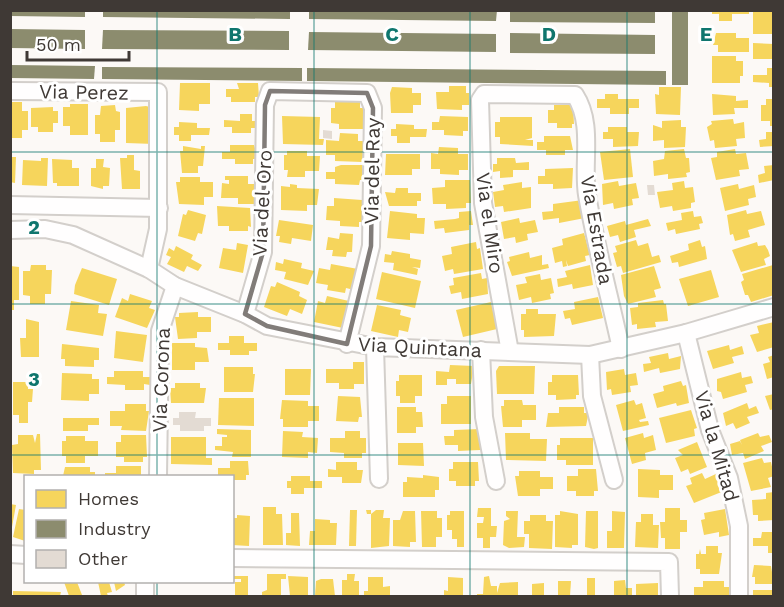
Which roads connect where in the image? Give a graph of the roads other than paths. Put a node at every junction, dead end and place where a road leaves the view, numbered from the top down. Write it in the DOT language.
graph roads {
  1 [pos="10,91"];
  2 [pos="270,91"];
  3 [pos="484,94"];
  4 [pos="10,205"];
  5 [pos="159,208"];
  6 [pos="10,230"];
  7 [pos="149,269"];
  8 [pos="175,286"];
  9 [pos="774,307"];
  10 [pos="245,314"];
  11 [pos="686,333"];
  12 [pos="347,344"];
  13 [pos="375,347"];
  14 [pos="621,349"];
  15 [pos="481,350"];
  16 [pos="510,352"];
  17 [pos="590,355"];
  18 [pos="158,475"];
  19 [pos="379,479"];
  20 [pos="614,480"];
  21 [pos="496,481"];
  22 [pos="234,558"];
  23 [pos="670,597"];
  24 [pos="739,597"];
  1 -- 5 [label="street, Via Perez"];
  2 -- 10 [label="street, Via del Oro"];
  2 -- 12 [label="street, Via del Ray"];
  3 -- 14 [label="street, Via Estrada"];
  3 -- 16 [label="street, Via el Miro"];
  4 -- 5 [label="street"];
  5 -- 7 [label="street"];
  6 -- 7 [label="street, Via Quintana"];
  7 -- 8 [label="street, Via Quintana"];
  8 -- 10 [label="street, Via Quintana"];
  8 -- 18 [label="street, Via Corona"];
  9 -- 11 [label="street, Via Quintana"];
  10 -- 12 [label="street, Via Quintana"];
  11 -- 14 [label="street, Via Quintana"];
  11 -- 24 [label="street, Via la Mitad"];
  12 -- 13 [label="street, Via Quintana"];
  13 -- 15 [label="street, Via Quintana"];
  13 -- 19 [label="street"];
  14 -- 17 [label="street, Via Quintana"];
  15 -- 16 [label="street, Via Quintana"];
  15 -- 21 [label="street"];
  16 -- 17 [label="street, Via Quintana"];
  17 -- 20 [label="street"];
  22 -- 23 [label="street"];
}
